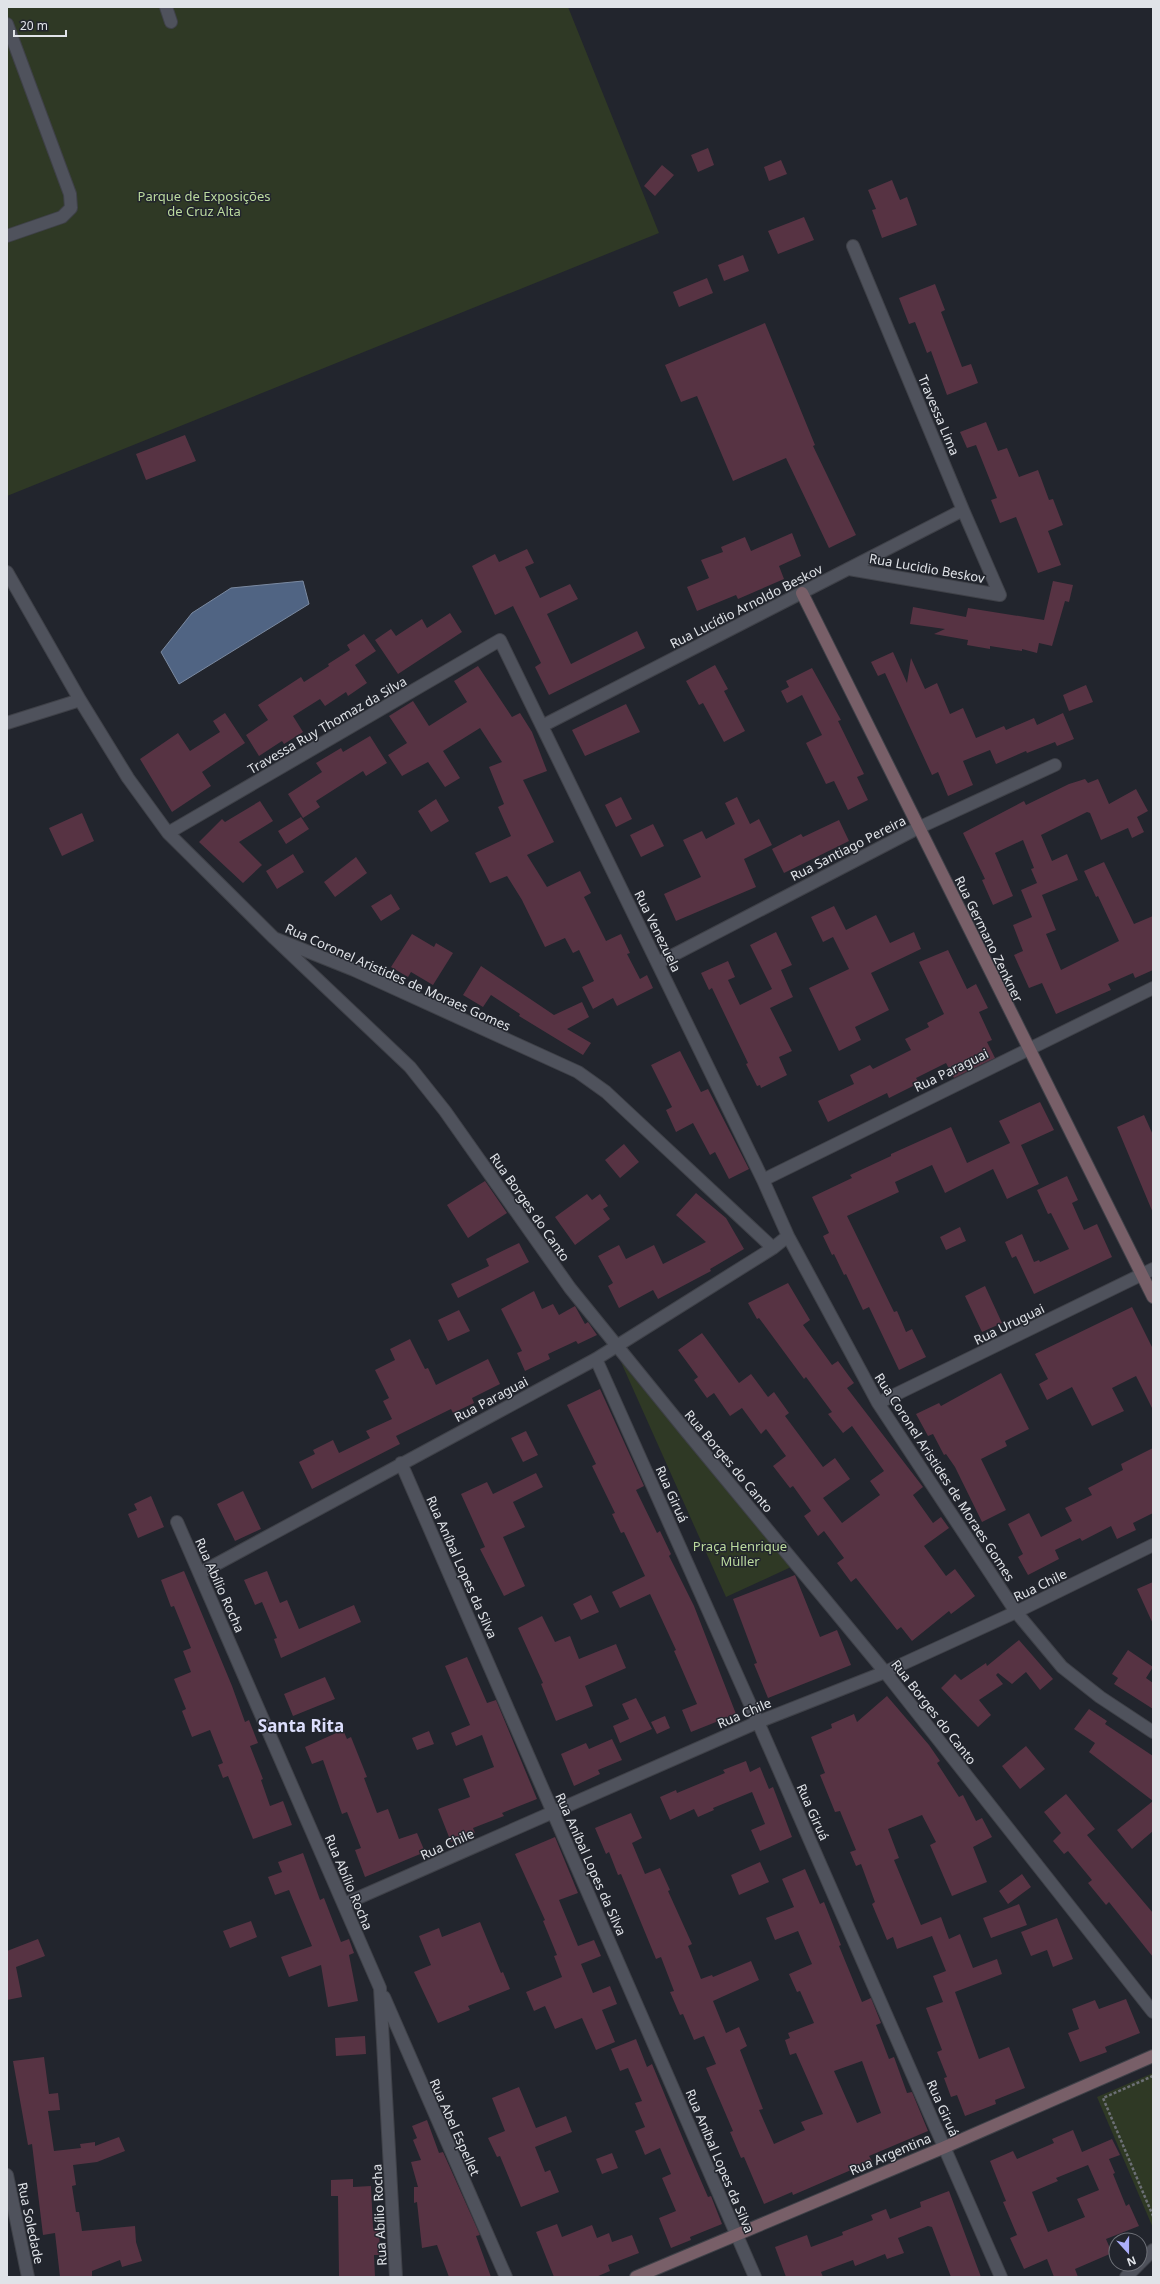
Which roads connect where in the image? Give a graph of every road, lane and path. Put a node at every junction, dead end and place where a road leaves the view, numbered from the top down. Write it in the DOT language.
graph roads {
  1 [pos="166,7"];
  2 [pos="171,22"];
  3 [pos="7,24"];
  4 [pos="7,236"];
  5 [pos="853,246"];
  6 [pos="963,510"];
  7 [pos="849,569"];
  8 [pos="7,572"];
  9 [pos="802,593"];
  10 [pos="1000,595"];
  11 [pos="500,640"];
  12 [pos="80,700"];
  13 [pos="7,723"];
  14 [pos="542,726"];
  15 [pos="1055,765"];
  16 [pos="918,828"];
  17 [pos="168,833"];
  18 [pos="274,938"];
  19 [pos="658,963"];
  20 [pos="1153,988"];
  21 [pos="1027,1048"];
  22 [pos="763,1180"];
  23 [pos="788,1236"];
  24 [pos="773,1248"];
  25 [pos="1153,1269"];
  26 [pos="1142,1275"];
  27 [pos="1153,1297"];
  28 [pos="617,1347"];
  29 [pos="596,1359"];
  30 [pos="878,1403"];
  31 [pos="401,1463"];
  32 [pos="177,1522"];
  33 [pos="1153,1545"];
  34 [pos="200,1573"];
  35 [pos="1016,1612"];
  36 [pos="885,1672"];
  37 [pos="758,1722"];
  38 [pos="1153,1732"];
  39 [pos="553,1812"];
  40 [pos="344,1904"];
  41 [pos="380,1988"];
  42 [pos="1153,2012"];
  43 [pos="1153,2056"];
  44 [pos="1153,2076"];
  45 [pos="945,2147"];
  46 [pos="7,2175"];
  47 [pos="1153,2216"];
  48 [pos="736,2233"];
  49 [pos="28,2277"];
  50 [pos="396,2277"];
  51 [pos="506,2277"];
  52 [pos="636,2277"];
  53 [pos="755,2277"];
  54 [pos="1001,2277"];
  1 -- 2 [label="street"];
  3 -- 4 [label="street"];
  5 -- 6 [label="street, Travessa Lima"];
  6 -- 7 [label="street, Rua Lucídio Arnoldo Beskov"];
  6 -- 10 [label="street, Travessa Lima"];
  7 -- 9 [label="street, Rua Lucídio Arnoldo Beskov"];
  7 -- 10 [label="street, Rua Lucidio Beskov"];
  8 -- 12 [label="street, Rua Coronel Aristides de Moraes Gomes"];
  9 -- 14 [label="street, Rua Lucídio Arnoldo Beskov"];
  9 -- 16 [label="street, Rua Germano Zenkner"];
  11 -- 14 [label="street, Rua Venezuela"];
  11 -- 17 [label="street, Travessa Ruy Thomaz da Silva"];
  12 -- 13 [label="street"];
  12 -- 17 [label="street, Rua Coronel Aristides de Moraes Gomes"];
  14 -- 19 [label="street, Rua Venezuela"];
  15 -- 16 [label="street, Rua Santiago Pereira"];
  16 -- 19 [label="street, Rua Santiago Pereira"];
  16 -- 21 [label="street, Rua Germano Zenkner"];
  17 -- 18 [label="street, Rua Coronel Aristides de Moraes Gomes"];
  18 -- 24 [label="street, Rua Coronel Aristides de Moraes Gomes"];
  18 -- 28 [label="street, Rua Borges do Canto"];
  19 -- 22 [label="street, Rua Venezuela"];
  20 -- 21 [label="street, Rua Paraguai"];
  21 -- 22 [label="street, Rua Paraguai"];
  21 -- 26 [label="street, Rua Germano Zenkner"];
  22 -- 23 [label="street, Rua Venezuela"];
  23 -- 24 [label="street, Rua Paraguai"];
  23 -- 30 [label="street, Rua Coronel Aristides de Moraes Gomes"];
  24 -- 28 [label="street, Rua Paraguai"];
  25 -- 26 [label="street, Rua Uruguai"];
  26 -- 27 [label="street, Rua Germano Zenkner"];
  26 -- 30 [label="street, Rua Uruguai"];
  28 -- 29 [label="street, Rua Paraguai"];
  28 -- 36 [label="street, Rua Borges do Canto"];
  29 -- 31 [label="street, Rua Paraguai"];
  29 -- 37 [label="street, Rua Giruá"];
  30 -- 35 [label="street, Rua Coronel Aristides de Moraes Gomes"];
  31 -- 34 [label="street, Rua Paraguai"];
  31 -- 39 [label="street, Rua Aníbal Lopes da Silva"];
  32 -- 34 [label="street, Rua Abílio Rocha"];
  33 -- 35 [label="street, Rua Chile"];
  34 -- 40 [label="street, Rua Abílio Rocha"];
  35 -- 36 [label="street, Rua Chile"];
  35 -- 38 [label="street, Rua Coronel Aristides de Moraes Gomes"];
  36 -- 37 [label="street, Rua Chile"];
  36 -- 42 [label="street, Rua Borges do Canto"];
  37 -- 39 [label="street, Rua Chile"];
  37 -- 45 [label="street, Rua Giruá"];
  39 -- 40 [label="street, Rua Chile"];
  39 -- 48 [label="street, Rua Aníbal Lopes da Silva"];
  40 -- 41 [label="street, Rua Abílio Rocha"];
  41 -- 50 [label="street, Rua Abílio Rocha"];
  41 -- 51 [label="street, Rua Abel Espellet"];
  43 -- 45 [label="street, Rua Argentina"];
  44 -- 47 [label="path"];
  45 -- 48 [label="street, Rua Argentina"];
  45 -- 54 [label="street, Rua Giruá"];
  46 -- 49 [label="street, Rua Soledade"];
  48 -- 52 [label="street, Rua Argentina"];
  48 -- 53 [label="street, Rua Aníbal Lopes da Silva"];
}
